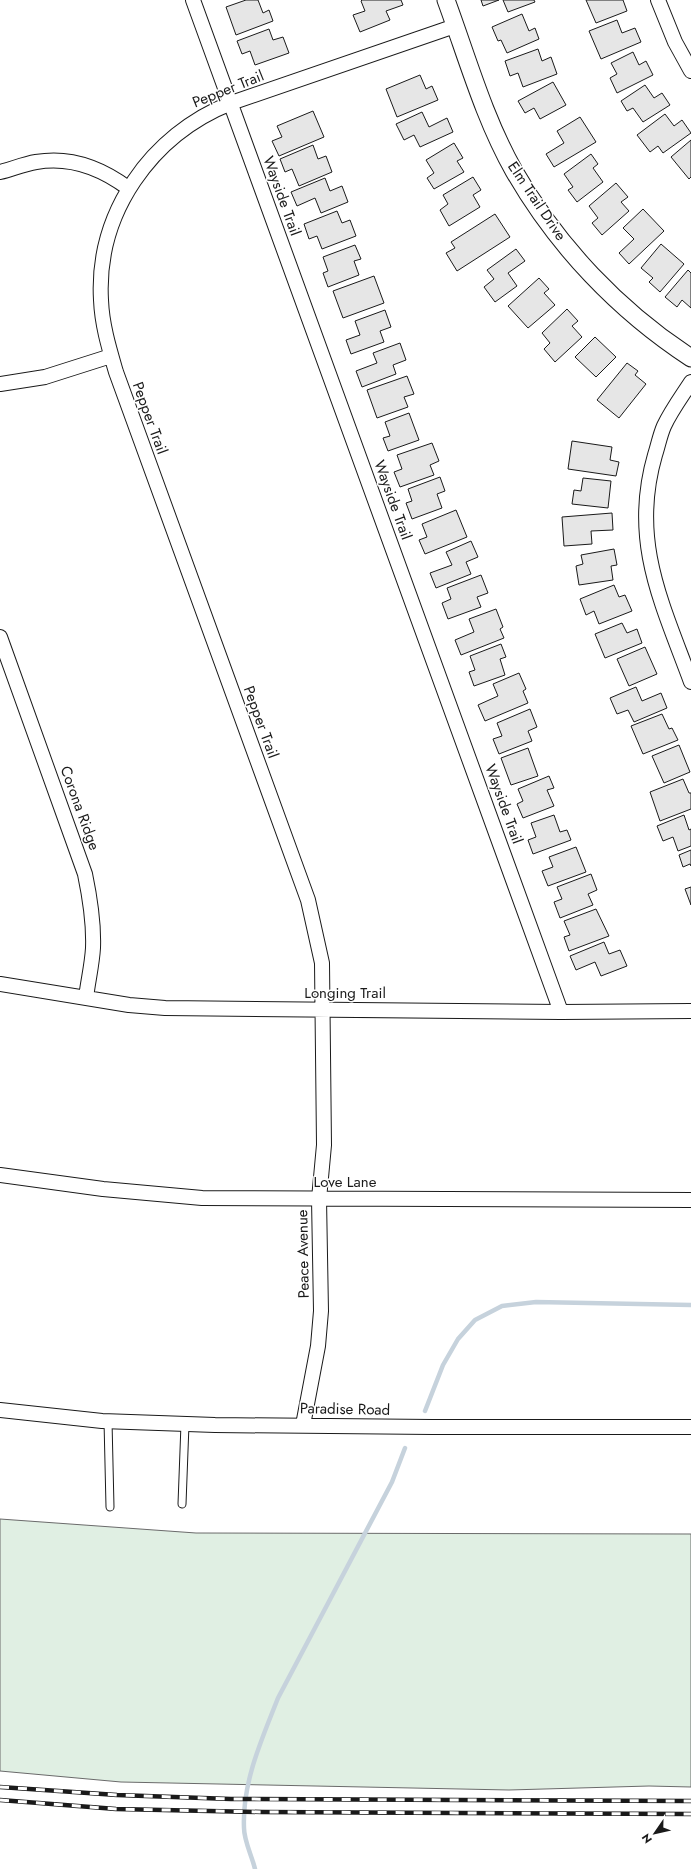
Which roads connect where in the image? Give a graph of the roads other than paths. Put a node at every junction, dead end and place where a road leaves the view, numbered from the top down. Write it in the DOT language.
graph roads {
  1 [pos="193,0"];
  2 [pos="446,0"];
  3 [pos="658,0"];
  4 [pos="455,26"];
  5 [pos="691,71"];
  6 [pos="231,103"];
  7 [pos="0,172"];
  8 [pos="128,188"];
  9 [pos="111,356"];
  10 [pos="691,358"];
  11 [pos="691,382"];
  12 [pos="0,384"];
  13 [pos="0,637"];
  14 [pos="691,682"];
  15 [pos="0,984"];
  16 [pos="86,998"];
  17 [pos="323,1009"];
  18 [pos="691,1011"];
  19 [pos="561,1012"];
  20 [pos="0,1175"];
  21 [pos="319,1199"];
  22 [pos="691,1200"];
  23 [pos="0,1410"];
  24 [pos="108,1422"];
  25 [pos="185,1424"];
  26 [pos="303,1425"];
  27 [pos="691,1427"];
  28 [pos="182,1504"];
  29 [pos="110,1507"];
  1 -- 6 [label="street, Wayside Trail"];
  2 -- 4 [label="street, Elm Trail Drive"];
  3 -- 5 [label="street"];
  4 -- 6 [label="street, Pepper Trail"];
  4 -- 10 [label="street, Elm Trail Drive"];
  6 -- 8 [label="street, Pepper Trail"];
  6 -- 19 [label="street, Wayside Trail"];
  7 -- 8 [label="street"];
  8 -- 9 [label="street, Pepper Trail"];
  9 -- 12 [label="street"];
  9 -- 17 [label="street, Pepper Trail"];
  11 -- 14 [label="street"];
  13 -- 16 [label="street, Corona Ridge"];
  15 -- 16 [label="street, Longing Trail"];
  16 -- 17 [label="street, Longing Trail"];
  17 -- 19 [label="street, Longing Trail"];
  17 -- 21 [label="street, Peace Avenue"];
  18 -- 19 [label="street, Longing Trail"];
  20 -- 21 [label="street, Love Lane"];
  21 -- 22 [label="street, Love Lane"];
  21 -- 26 [label="street, Peace Avenue"];
  23 -- 24 [label="street, Paradise Road"];
  24 -- 25 [label="street, Paradise Road"];
  24 -- 29 [label="lane"];
  25 -- 26 [label="street, Paradise Road"];
  25 -- 28 [label="lane"];
  26 -- 27 [label="street, Paradise Road"];
}
